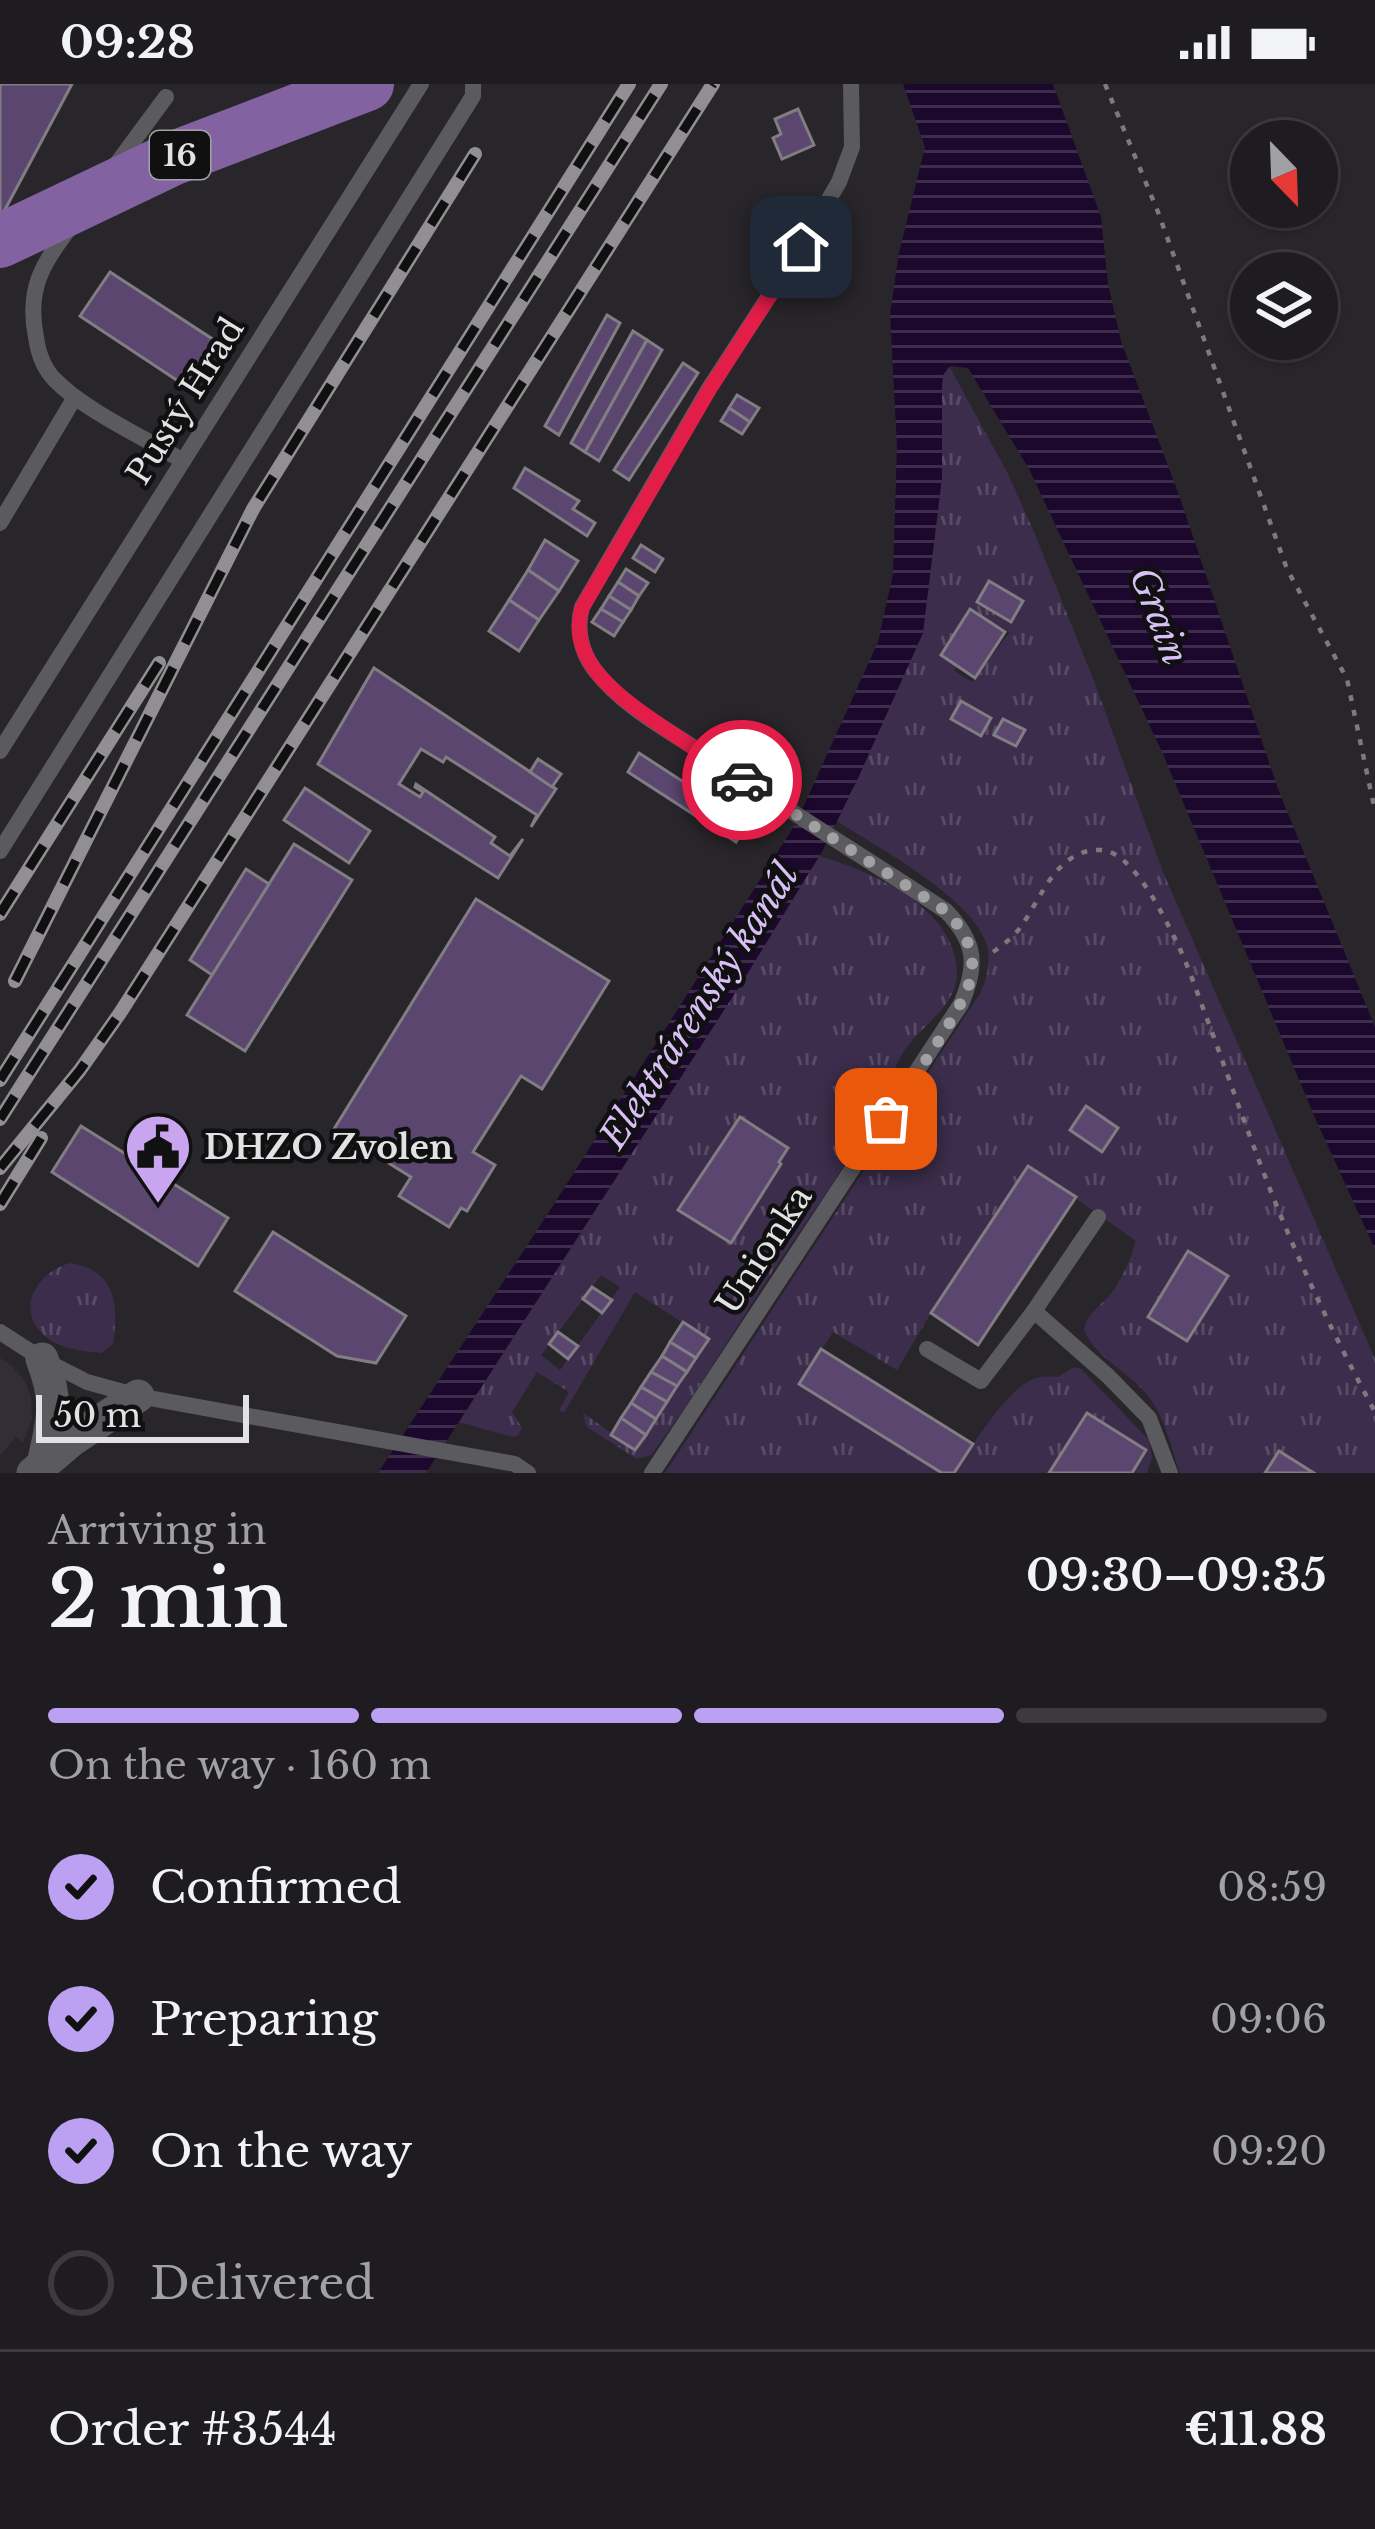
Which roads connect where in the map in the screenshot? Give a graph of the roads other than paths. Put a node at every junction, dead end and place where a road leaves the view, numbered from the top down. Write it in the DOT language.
graph roads {
  1 [pos="367,84"];
  2 [pos="421,84"];
  3 [pos="473,84"];
  4 [pos="851,84"];
  5 [pos="166,97"];
  6 [pos="0,241"];
  7 [pos="75,398"];
  8 [pos="183,461"];
  9 [pos="0,523"];
  10 [pos="0,751"];
  11 [pos="0,851"];
  12 [pos="1098,1217"];
  13 [pos="1034,1311"];
  14 [pos="0,1332"];
  15 [pos="927,1349"];
  16 [pos="42,1359"];
  17 [pos="138,1396"];
  18 [pos="38,1468"];
  19 [pos="1164,1468"];
  20 [pos="527,1473"];
  21 [pos="652,1473"];
  1 -- 6 [label="main road, 16"];
  2 -- 8 [label="lane, Pustý Hrad"];
  3 -- 11 [label="lane"];
  4 -- 21 [label="lane, Unionka"];
  5 -- 7 [label="lane"];
  7 -- 8 [label="lane"];
  7 -- 9 [label="lane"];
  8 -- 10 [label="lane, Pustý Hrad"];
  12 -- 13 [label="lane"];
  13 -- 15 [label="lane"];
  13 -- 19 [label="lane"];
  14 -- 16 [label="lane"];
  16 -- 17 [label="lane"];
  16 -- 18 [label="street"];
  17 -- 18 [label="street"];
  17 -- 20 [label="lane"];
}
